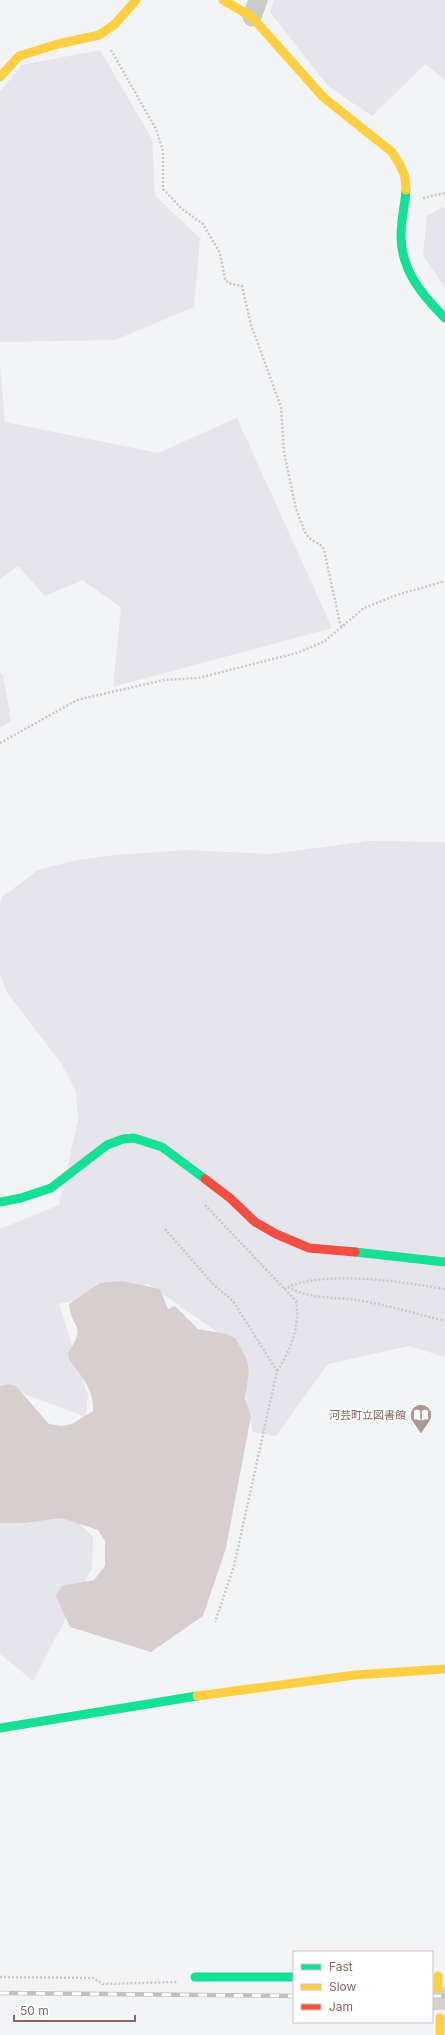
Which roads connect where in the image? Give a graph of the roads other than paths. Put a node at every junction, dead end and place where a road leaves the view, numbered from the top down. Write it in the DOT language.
graph roads {
  1 [pos="136,0"];
  2 [pos="223,0"];
  3 [pos="255,8"];
  4 [pos="0,77"];
  5 [pos="445,318"];
  6 [pos="0,1202"];
  7 [pos="445,1262"];
  8 [pos="445,1669"];
  9 [pos="0,1728"];
  10 [pos="195,1977"];
  11 [pos="293,1977"];
  12 [pos="440,2018"];
  13 [pos="440,2035"];
  1 -- 4 [label="street"];
  2 -- 3 [label="street"];
  3 -- 5 [label="street"];
  6 -- 7 [label="street"];
  8 -- 9 [label="street"];
  10 -- 11 [label="street"];
  12 -- 13 [label="street"];
}
